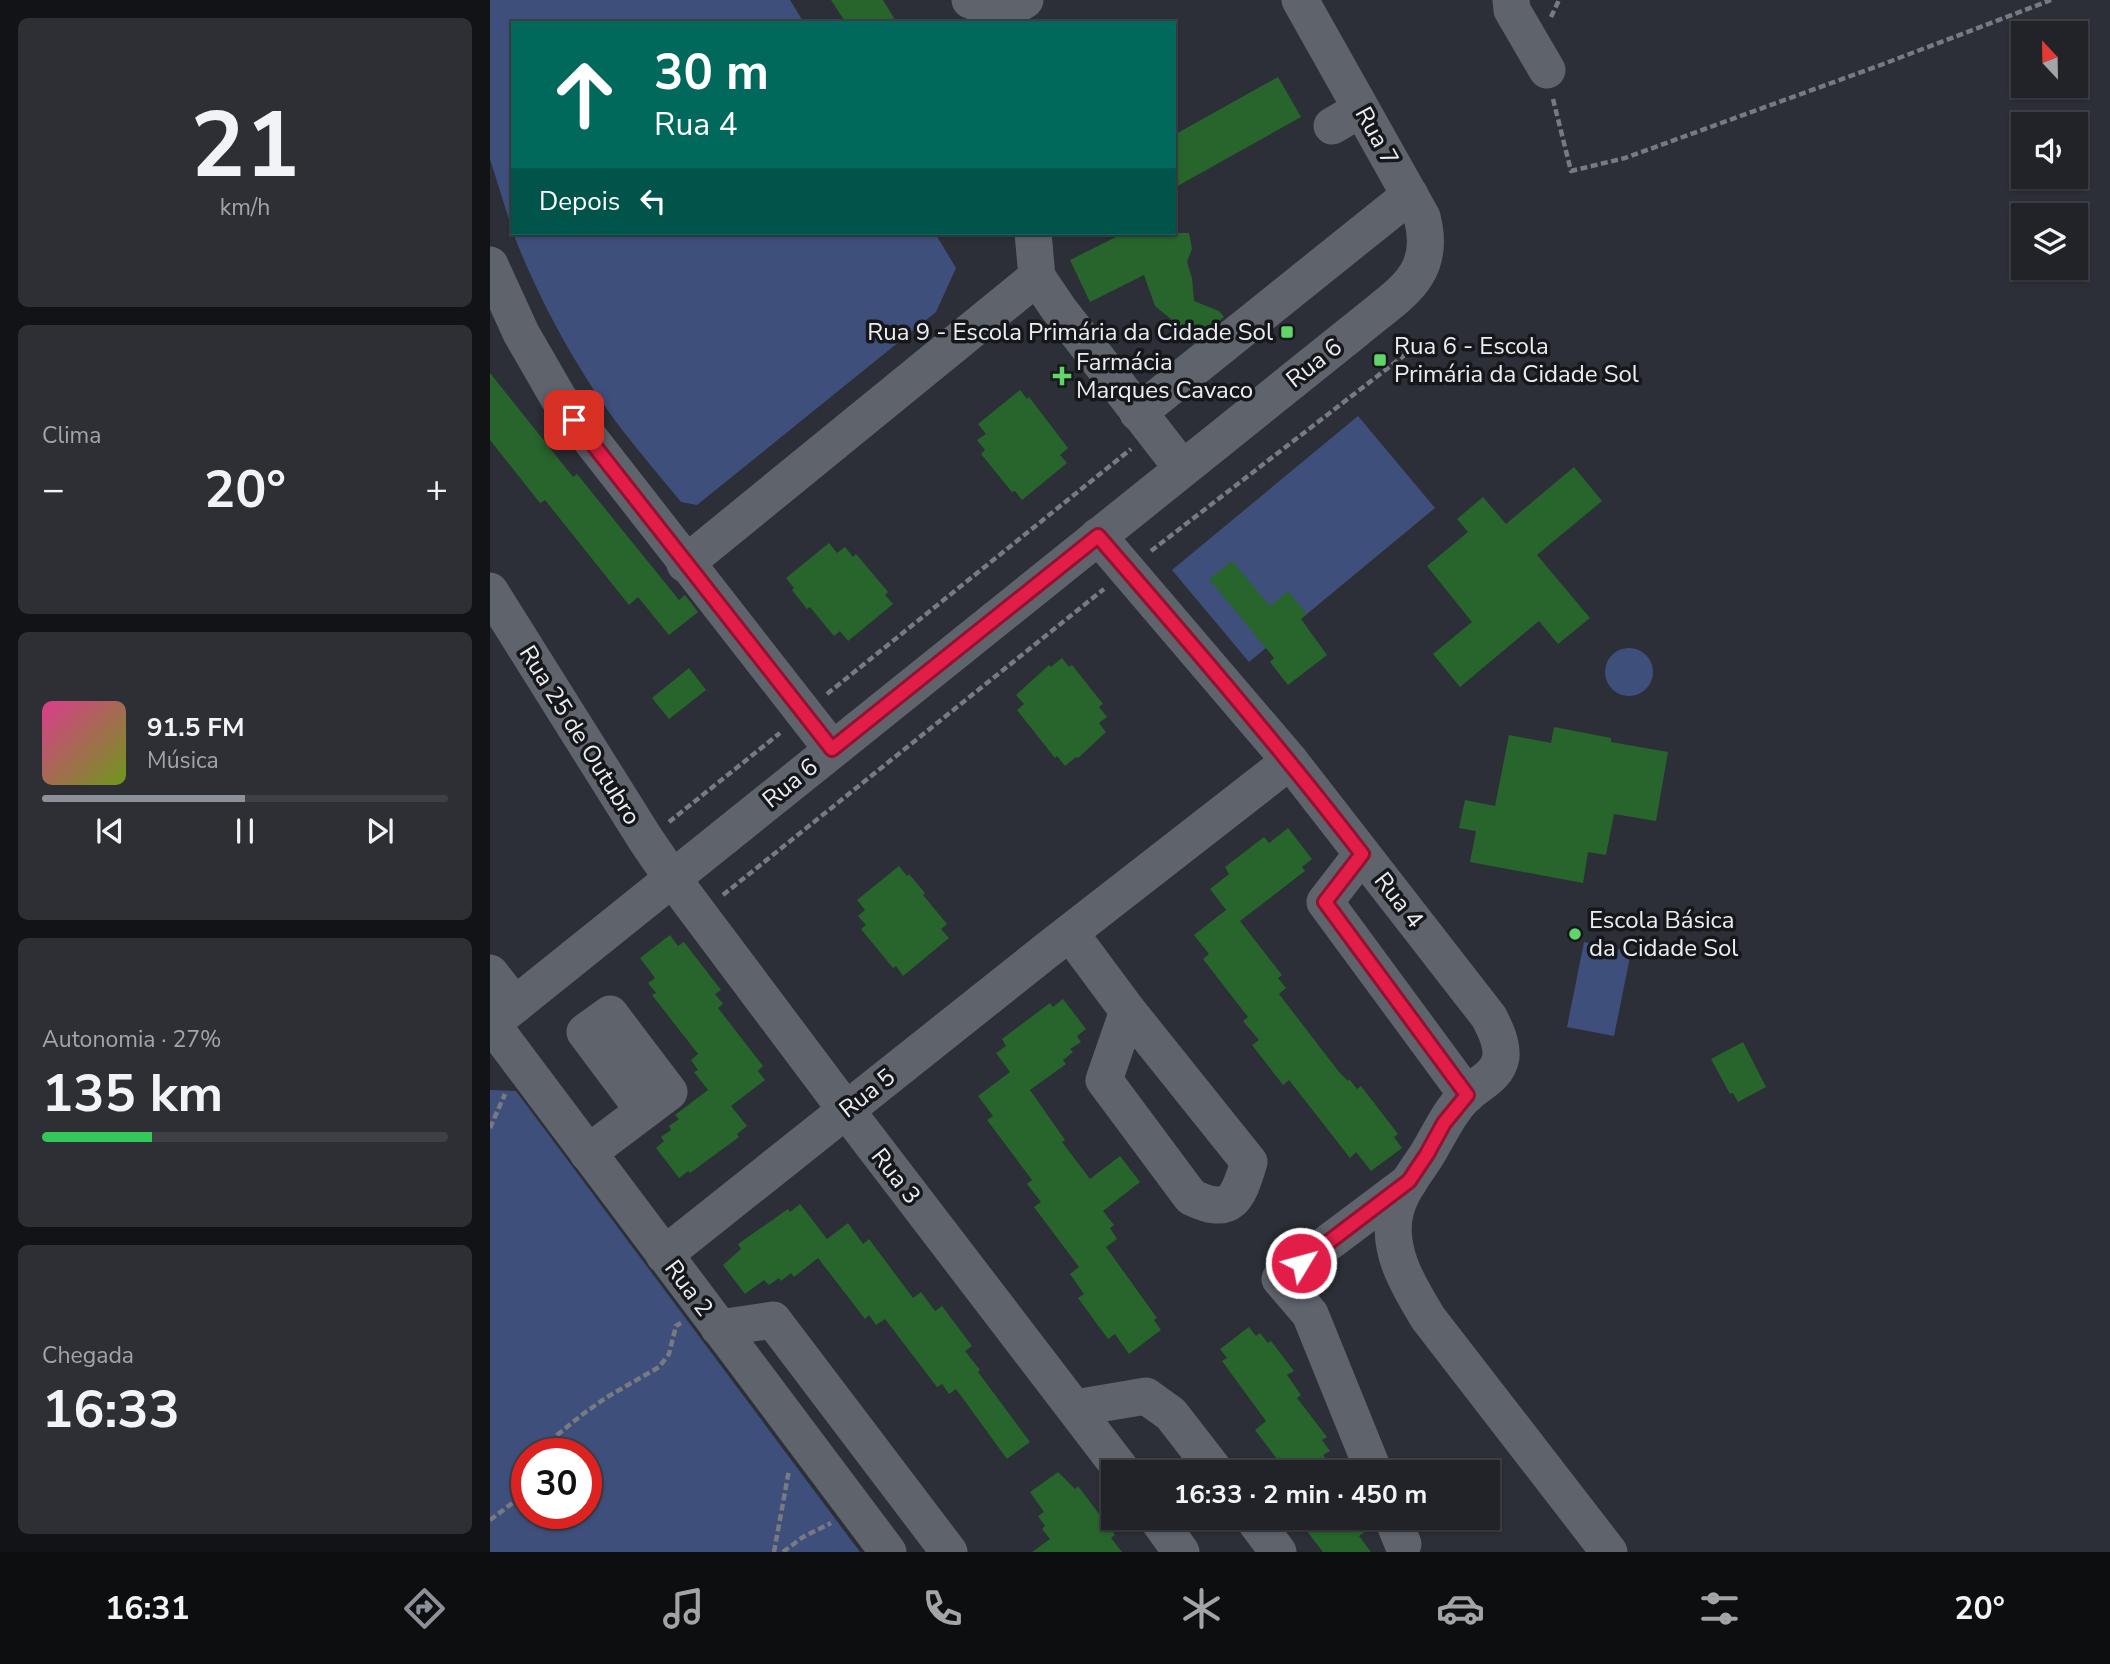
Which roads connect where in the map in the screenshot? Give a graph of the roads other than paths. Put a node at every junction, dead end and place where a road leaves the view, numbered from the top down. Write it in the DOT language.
graph roads {
  1 [pos="1300,0"];
  2 [pos="1511,0"];
  3 [pos="1547,70"];
  4 [pos="1410,195"];
  5 [pos="1033,235"];
  6 [pos="490,265"];
  7 [pos="1037,277"];
  8 [pos="1416,278"];
  9 [pos="1136,429"];
  10 [pos="1182,468"];
  11 [pos="1098,536"];
  12 [pos="685,564"];
  13 [pos="490,591"];
  14 [pos="832,749"];
  15 [pos="1290,761"];
  16 [pos="1362,854"];
  17 [pos="672,878"];
  18 [pos="1070,933"];
  19 [pos="490,973"];
  20 [pos="1128,1012"];
  21 [pos="499,1018"];
  22 [pos="1467,1095"];
  23 [pos="846,1110"];
  24 [pos="644,1111"];
  25 [pos="588,1153"];
  26 [pos="1409,1181"];
  27 [pos="664,1255"];
  28 [pos="710,1315"];
  29 [pos="1076,1408"];
  30 [pos="1114,1460"];
  31 [pos="1207,1460"];
  32 [pos="1369,1460"];
  33 [pos="916,1508"];
  34 [pos="871,1530"];
  35 [pos="1165,1530"];
  36 [pos="1262,1530"];
  37 [pos="949,1552"];
  38 [pos="1181,1552"];
  39 [pos="1278,1552"];
  40 [pos="1608,1552"];
  1 -- 4 [label="street, Rua 7"];
  2 -- 3 [label="street"];
  4 -- 8 [label="street, Rua 7"];
  4 -- 9 [label="street"];
  5 -- 7 [label="street"];
  6 -- 12 [label="street"];
  7 -- 9 [label="street"];
  7 -- 12 [label="street"];
  8 -- 10 [label="street, Rua 6"];
  9 -- 10 [label="street"];
  10 -- 11 [label="street, Rua 6"];
  11 -- 14 [label="street, Rua 6"];
  11 -- 15 [label="street, Rua 4"];
  12 -- 14 [label="street"];
  13 -- 17 [label="street, Rua 25 de Outubro"];
  14 -- 17 [label="street, Rua 6"];
  15 -- 16 [label="street, Rua 4"];
  15 -- 18 [label="street, Rua 5"];
  16 -- 22 [label="street"];
  16 -- 22 [label="street, Rua 4"];
  17 -- 21 [label="street, Rua 6"];
  17 -- 23 [label="street, Rua 3"];
  18 -- 20 [label="street"];
  18 -- 23 [label="street, Rua 5"];
  19 -- 21 [label="street, Rua 2"];
  20 -- 20 [label="street"];
  21 -- 25 [label="street, Rua 2"];
  22 -- 26 [label="street, Rua 4"];
  23 -- 27 [label="street, Rua 5"];
  23 -- 29 [label="street, Rua 3"];
  24 -- 25 [label="street"];
  25 -- 27 [label="street, Rua 2"];
  26 -- 32 [label="street"];
  26 -- 40 [label="street"];
  27 -- 28 [label="street, Rua 2"];
  28 -- 33 [label="street"];
  28 -- 34 [label="street, Rua 2"];
  29 -- 30 [label="street, Rua 3"];
  29 -- 31 [label="street"];
  33 -- 34 [label="street"];
  33 -- 37 [label="street"];
  35 -- 38 [label="street"];
  36 -- 39 [label="street"];
}
